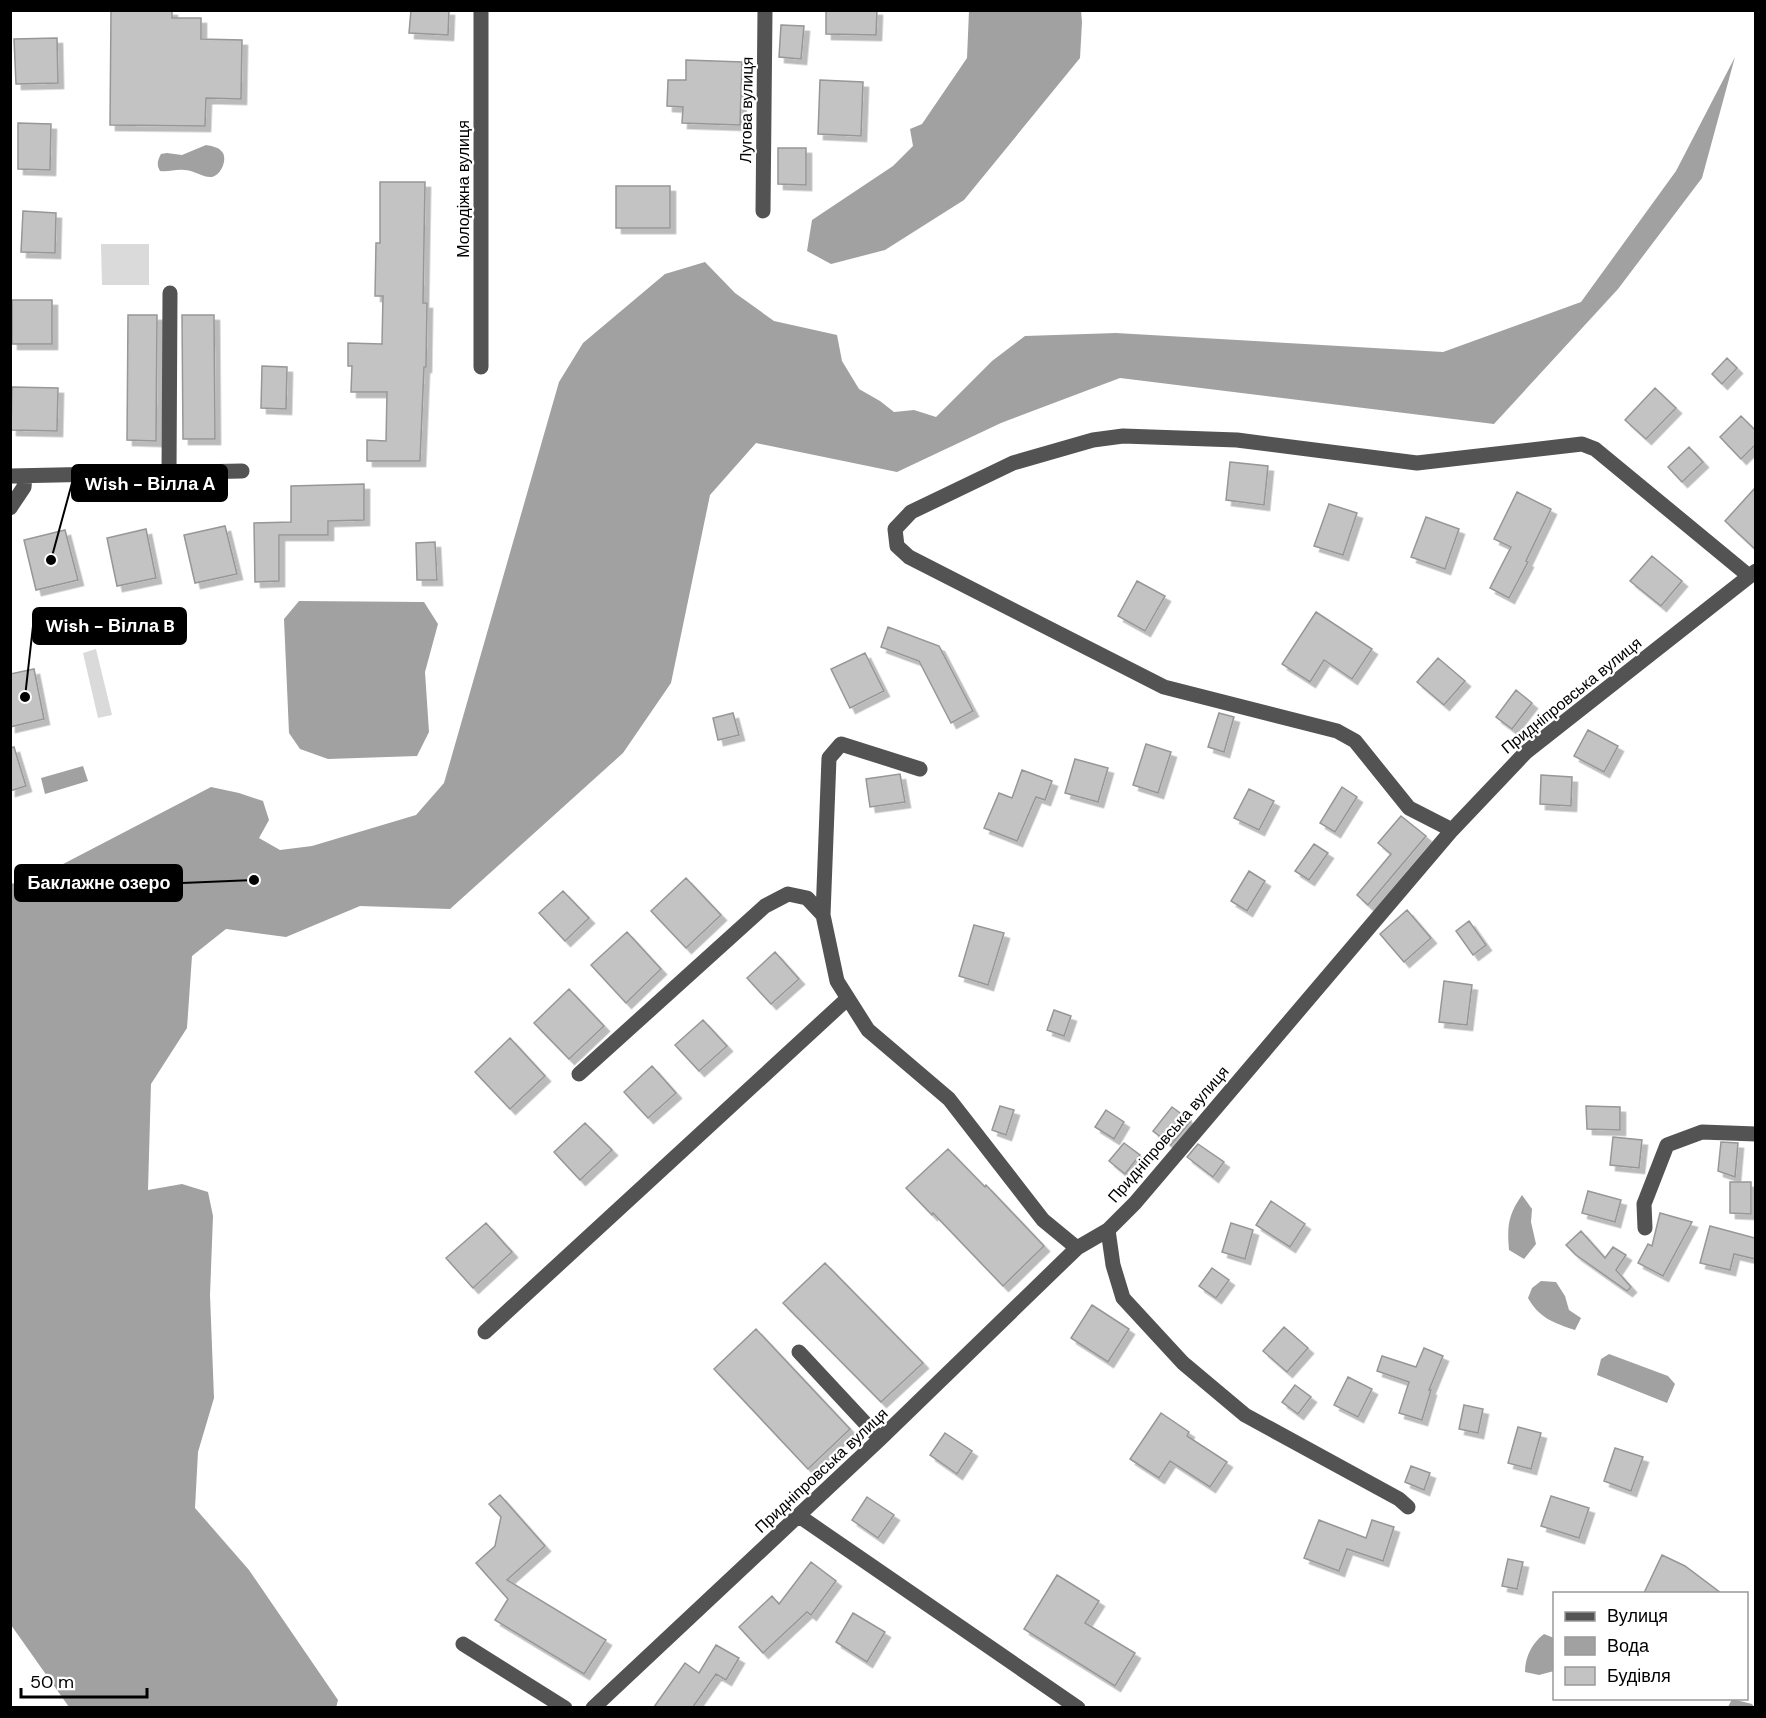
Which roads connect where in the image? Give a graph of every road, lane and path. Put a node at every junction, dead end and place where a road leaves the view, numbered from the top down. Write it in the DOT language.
graph roads {
  1 [pos="481,10"];
  2 [pos="765,10"];
  3 [pos="763,211"];
  4 [pos="170,293"];
  5 [pos="481,367"];
  6 [pos="242,471"];
  7 [pos="169,473"];
  8 [pos="17,476"];
  9 [pos="10,508"];
  10 [pos="1752,574"];
  11 [pos="920,769"];
  12 [pos="1452,830"];
  13 [pos="823,915"];
  14 [pos="847,999"];
  15 [pos="579,1074"];
  16 [pos="1755,1134"];
  17 [pos="1645,1228"];
  18 [pos="1108,1230"];
  19 [pos="1077,1248"];
  20 [pos="485,1332"];
  21 [pos="799,1352"];
  22 [pos="880,1439"];
  23 [pos="1408,1507"];
  24 [pos="800,1516"];
  25 [pos="463,1644"];
  26 [pos="565,1707"];
  27 [pos="593,1707"];
  28 [pos="1078,1707"];
  1 -- 5 [label="street, Молодіжна вулиця"];
  2 -- 3 [label="street, Лугова вулиця"];
  4 -- 7 [label="street"];
  6 -- 7 [label="street"];
  7 -- 8 [label="street"];
  8 -- 9 [label="street"];
  10 -- 12 [label="street, Придніпровська вулиця"];
  10 -- 12 [label="street"];
  11 -- 13 [label="street"];
  12 -- 18 [label="street, Придніпровська вулиця"];
  13 -- 14 [label="street"];
  13 -- 15 [label="street"];
  14 -- 19 [label="street"];
  14 -- 20 [label="street"];
  16 -- 17 [label="street"];
  18 -- 19 [label="street, Придніпровська вулиця"];
  18 -- 23 [label="street"];
  19 -- 22 [label="street, Придніпровська вулиця"];
  21 -- 22 [label="street"];
  22 -- 24 [label="street, Придніпровська вулиця"];
  24 -- 27 [label="street, Придніпровська вулиця"];
  24 -- 28 [label="street"];
  25 -- 26 [label="street"];
}
